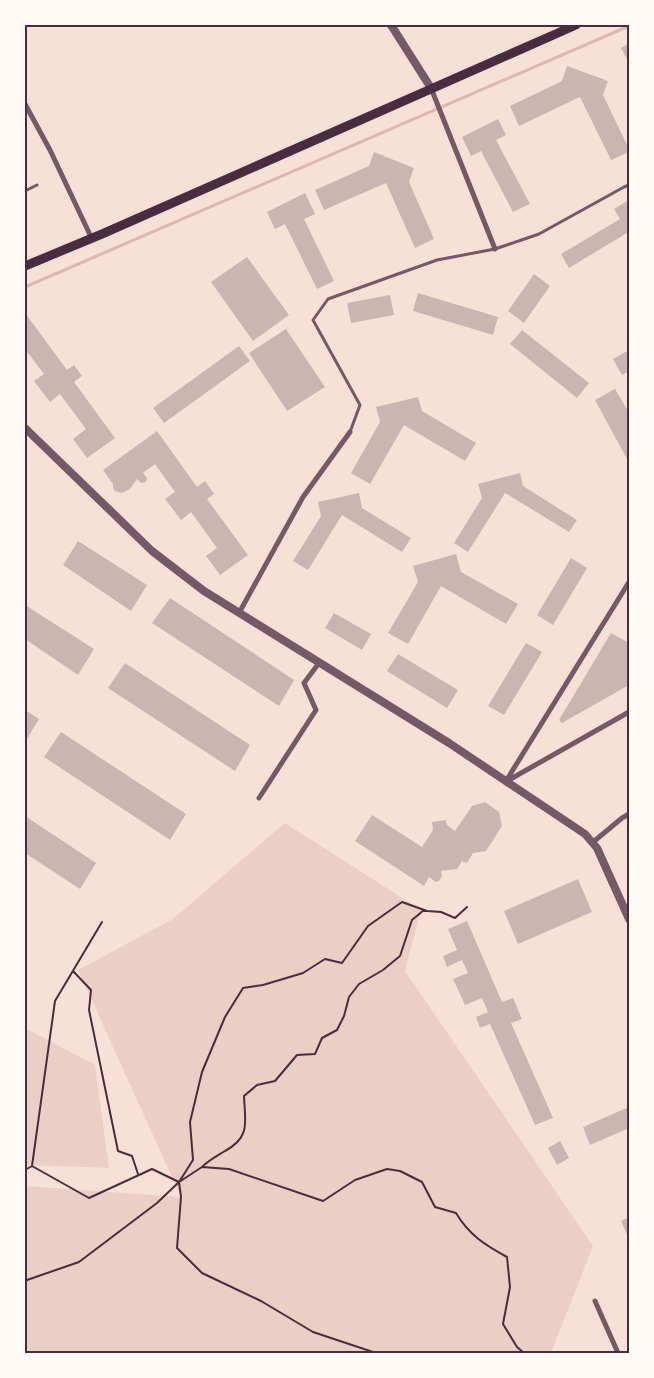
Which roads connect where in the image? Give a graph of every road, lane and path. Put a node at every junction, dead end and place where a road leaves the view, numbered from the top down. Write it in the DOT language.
graph roads {
  1 [pos="391,25"];
  2 [pos="576,25"];
  3 [pos="431,88"];
  4 [pos="25,104"];
  5 [pos="38,185"];
  6 [pos="629,185"];
  7 [pos="25,191"];
  8 [pos="92,238"];
  9 [pos="495,249"];
  10 [pos="25,266"];
  11 [pos="25,428"];
  12 [pos="350,432"];
  13 [pos="629,582"];
  14 [pos="239,613"];
  15 [pos="319,663"];
  16 [pos="629,712"];
  17 [pos="506,781"];
  18 [pos="259,798"];
  19 [pos="629,814"];
  20 [pos="592,842"];
  21 [pos="467,907"];
  22 [pos="424,910"];
  23 [pos="629,919"];
  24 [pos="102,922"];
  25 [pos="73,970"];
  26 [pos="32,1166"];
  27 [pos="202,1168"];
  28 [pos="25,1170"];
  29 [pos="138,1175"];
  30 [pos="178,1182"];
  31 [pos="25,1284"];
  32 [pos="595,1301"];
  33 [pos="376,1353"];
  34 [pos="524,1353"];
  35 [pos="618,1353"];
  1 -- 3 [label="street"];
  2 -- 3 [label="main road"];
  3 -- 8 [label="main road"];
  3 -- 9 [label="street"];
  4 -- 8 [label="street"];
  5 -- 7 [label="lane"];
  6 -- 9 [label="lane"];
  8 -- 10 [label="main road"];
  9 -- 12 [label="lane"];
  11 -- 14 [label="street"];
  12 -- 14 [label="street"];
  13 -- 17 [label="street"];
  14 -- 15 [label="street"];
  15 -- 17 [label="street"];
  15 -- 18 [label="street"];
  16 -- 17 [label="street"];
  17 -- 20 [label="street"];
  19 -- 20 [label="street"];
  20 -- 23 [label="street"];
  21 -- 22 [label="path"];
  22 -- 27 [label="path"];
  22 -- 30 [label="path"];
  24 -- 25 [label="path"];
  25 -- 26 [label="path"];
  25 -- 29 [label="path"];
  26 -- 28 [label="path"];
  26 -- 29 [label="path"];
  27 -- 30 [label="path"];
  27 -- 34 [label="path"];
  29 -- 30 [label="path"];
  30 -- 31 [label="path"];
  30 -- 33 [label="path"];
  32 -- 35 [label="street"];
}
